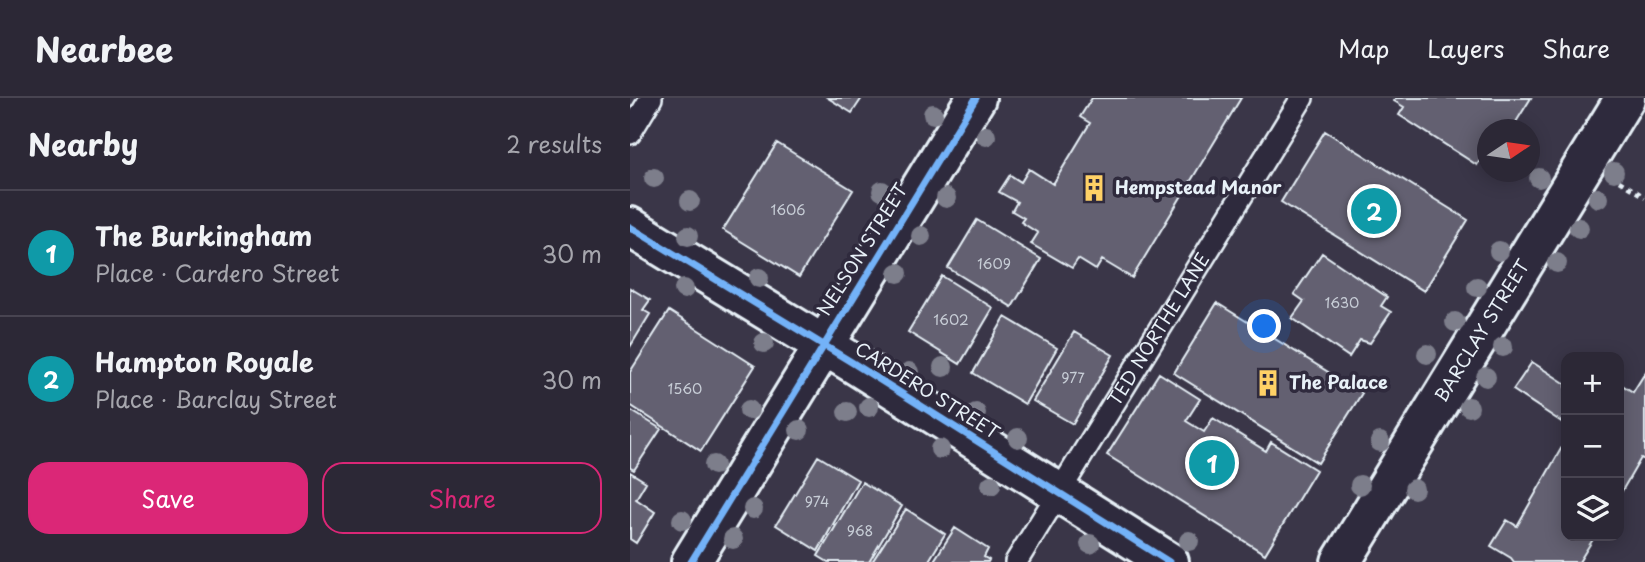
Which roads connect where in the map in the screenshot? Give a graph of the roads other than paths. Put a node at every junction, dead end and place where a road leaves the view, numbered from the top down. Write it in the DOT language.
graph roads {
  1 [pos="652,98"];
  2 [pos="976,98"];
  3 [pos="1302,98"];
  4 [pos="1625,98"];
  5 [pos="630,133"];
  6 [pos="630,227"];
  7 [pos="823,345"];
  8 [pos="1059,492"];
  9 [pos="691,562"];
  10 [pos="1016,562"];
  11 [pos="1169,562"];
  12 [pos="1341,562"];
  1 -- 5 [label="lane"];
  2 -- 7 [label="street, NELSON STREET"];
  3 -- 8 [label="lane, TED NORTHE LANE"];
  4 -- 12 [label="street, BARCLAY STREET"];
  6 -- 7 [label="street, CARDERO STREET"];
  7 -- 8 [label="street, CARDERO STREET"];
  7 -- 9 [label="street, NELSON STREET"];
  8 -- 10 [label="lane, TED NORTHE LANE"];
  8 -- 11 [label="street, CARDERO STREET"];
}
